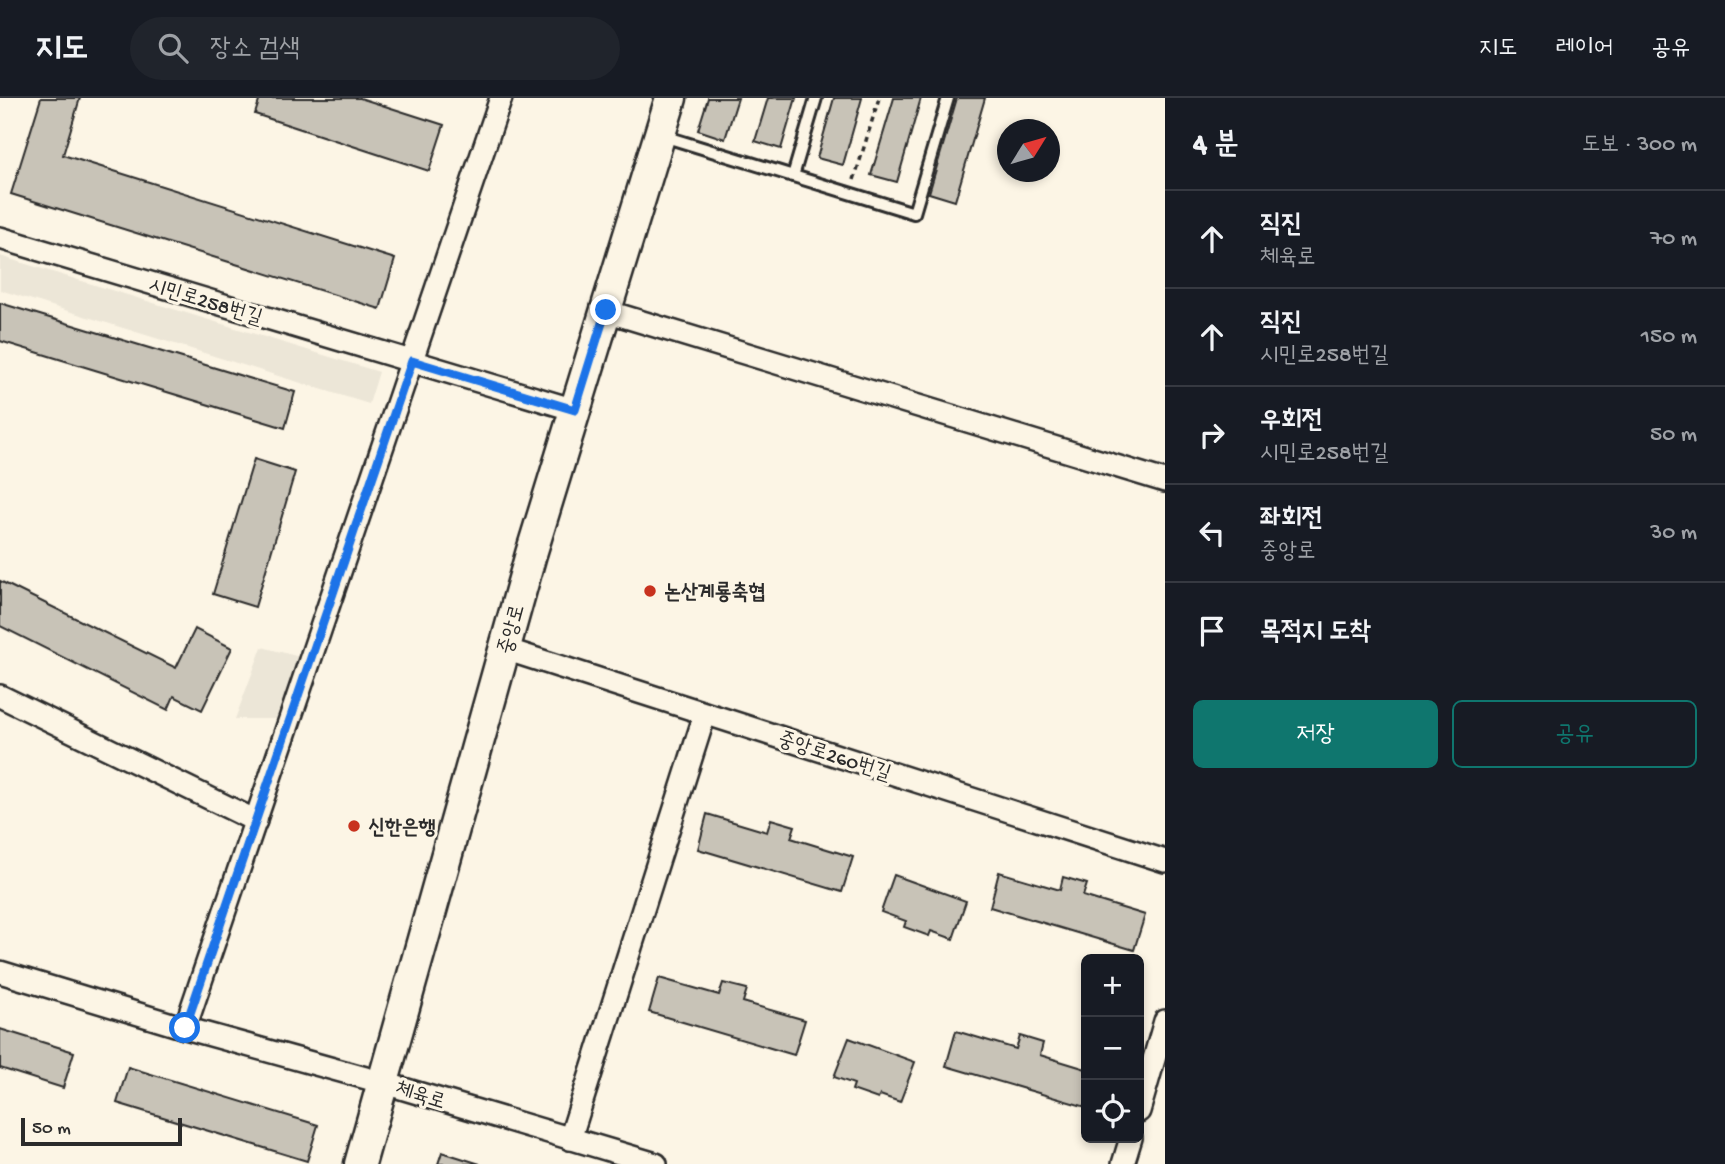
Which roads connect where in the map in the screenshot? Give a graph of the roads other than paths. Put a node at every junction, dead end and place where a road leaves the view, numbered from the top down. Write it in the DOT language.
graph roads {
  1 [pos="501,98"];
  2 [pos="671,98"];
  3 [pos="816,98"];
  4 [pos="948,98"];
  5 [pos="660,136"];
  6 [pos="793,176"];
  7 [pos="0,238"];
  8 [pos="606,310"];
  9 [pos="412,361"];
  10 [pos="575,410"];
  11 [pos="1165,481"];
  12 [pos="505,649"];
  13 [pos="0,695"];
  14 [pos="705,714"];
  15 [pos="256,821"];
  16 [pos="1165,861"];
  17 [pos="0,972"];
  18 [pos="1165,1021"];
  19 [pos="185,1028"];
  20 [pos="384,1083"];
  21 [pos="1144,1094"];
  22 [pos="570,1139"];
  23 [pos="1129,1143"];
  24 [pos="360,1164"];
  25 [pos="656,1164"];
  26 [pos="1123,1164"];
  1 -- 9 [label="street"];
  2 -- 5 [label="street, 중앙로"];
  3 -- 6 [label="lane"];
  4 -- 6 [label="lane"];
  5 -- 6 [label="lane"];
  5 -- 8 [label="street, 중앙로"];
  7 -- 9 [label="street, 시민로258번길"];
  8 -- 10 [label="street, 중앙로"];
  8 -- 11 [label="street"];
  9 -- 10 [label="street, 시민로258번길"];
  9 -- 15 [label="street"];
  10 -- 12 [label="street, 중앙로"];
  12 -- 14 [label="street, 중앙로260번길"];
  12 -- 20 [label="street, 중앙로"];
  13 -- 15 [label="street"];
  14 -- 16 [label="street, 중앙로260번길"];
  14 -- 22 [label="street"];
  15 -- 19 [label="street"];
  17 -- 19 [label="street, 체육로"];
  18 -- 21 [label="street"];
  19 -- 20 [label="street, 체육로"];
  20 -- 22 [label="street, 체육로"];
  20 -- 24 [label="street, 중앙로"];
  22 -- 25 [label="street, 체육로"];
  23 -- 26 [label="street"];
}
